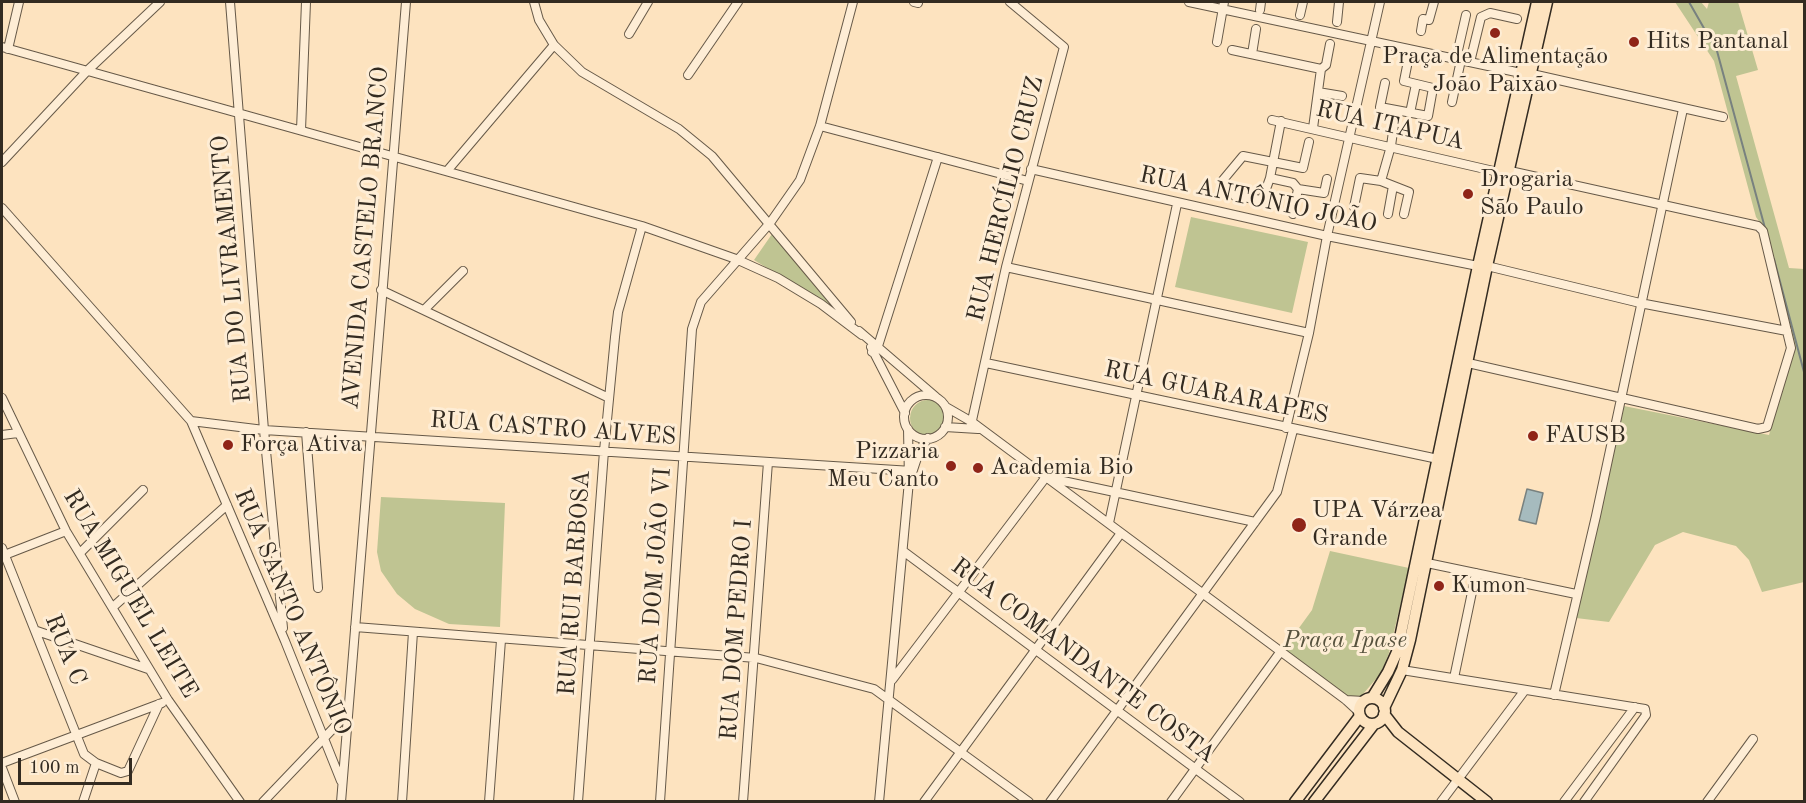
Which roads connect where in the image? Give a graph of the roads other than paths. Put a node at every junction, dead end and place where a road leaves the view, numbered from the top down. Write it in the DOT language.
graph roads {
  1 [pos="19,2"];
  2 [pos="160,2"];
  3 [pos="230,2"];
  4 [pos="306,2"];
  5 [pos="406,2"];
  6 [pos="534,2"];
  7 [pos="648,2"];
  8 [pos="738,2"];
  9 [pos="853,2"];
  10 [pos="1010,2"];
  11 [pos="1190,2"];
  12 [pos="1303,2"];
  13 [pos="1339,2"];
  14 [pos="1380,2"];
  15 [pos="1434,2"];
  16 [pos="1537,2"];
  17 [pos="1547,2"];
  18 [pos="1223,5"];
  19 [pos="1300,15"];
  20 [pos="1466,15"];
  21 [pos="1518,19"];
  22 [pos="1337,22"];
  23 [pos="1256,29"];
  24 [pos="1421,31"];
  25 [pos="629,34"];
  26 [pos="1371,40"];
  27 [pos="1217,42"];
  28 [pos="554,45"];
  29 [pos="1330,45"];
  30 [pos="5,48"];
  31 [pos="1232,50"];
  32 [pos="1252,54"];
  33 [pos="1458,59"];
  34 [pos="1408,61"];
  35 [pos="1470,62"];
  36 [pos="1321,69"];
  37 [pos="87,71"];
  38 [pos="1527,74"];
  39 [pos="688,75"];
  40 [pos="1385,83"];
  41 [pos="1416,84"];
  42 [pos="1318,92"];
  43 [pos="1342,96"];
  44 [pos="1452,102"];
  45 [pos="1683,109"];
  46 [pos="1396,110"];
  47 [pos="1410,112"];
  48 [pos="238,113"];
  49 [pos="1723,117"];
  50 [pos="820,126"];
  51 [pos="1313,128"];
  52 [pos="301,130"];
  53 [pos="1350,136"];
  54 [pos="1309,142"];
  55 [pos="1391,146"];
  56 [pos="938,157"];
  57 [pos="392,158"];
  58 [pos="2,162"];
  59 [pos="1273,163"];
  60 [pos="1030,169"];
  61 [pos="447,171"];
  62 [pos="1504,172"];
  63 [pos="1270,178"];
  64 [pos="1327,179"];
  65 [pos="1222,180"];
  66 [pos="1028,181"];
  67 [pos="1381,181"];
  68 [pos="1393,186"];
  69 [pos="1298,189"];
  70 [pos="1235,196"];
  71 [pos="1177,204"];
  72 [pos="1662,204"];
  73 [pos="1354,207"];
  74 [pos="2,208"];
  75 [pos="1293,214"];
  76 [pos="1388,214"];
  77 [pos="1404,214"];
  78 [pos="770,223"];
  79 [pos="642,226"];
  80 [pos="1328,236"];
  81 [pos="736,259"];
  82 [pos="1482,266"];
  83 [pos="1006,267"];
  84 [pos="463,271"];
  85 [pos="381,290"];
  86 [pos="1156,300"];
  87 [pos="1640,303"];
  88 [pos="424,310"];
  89 [pos="1787,331"];
  90 [pos="1309,333"];
  91 [pos="866,338"];
  92 [pos="875,349"];
  93 [pos="986,363"];
  94 [pos="1468,363"];
  95 [pos="1135,396"];
  96 [pos="936,397"];
  97 [pos="2,398"];
  98 [pos="609,398"];
  99 [pos="1621,398"];
  100 [pos="946,407"];
  101 [pos="905,413"];
  102 [pos="191,421"];
  103 [pos="945,427"];
  104 [pos="974,427"];
  105 [pos="264,429"];
  106 [pos="908,429"];
  107 [pos="1289,429"];
  108 [pos="306,432"];
  109 [pos="18,433"];
  110 [pos="2,435"];
  111 [pos="370,436"];
  112 [pos="928,438"];
  113 [pos="604,451"];
  114 [pos="684,456"];
  115 [pos="1438,459"];
  116 [pos="768,462"];
  117 [pos="910,474"];
  118 [pos="1046,477"];
  119 [pos="143,490"];
  120 [pos="1115,490"];
  121 [pos="226,505"];
  122 [pos="1256,522"];
  123 [pos="1109,523"];
  124 [pos="66,531"];
  125 [pos="1121,533"];
  126 [pos="903,551"];
  127 [pos="2,553"];
  128 [pos="80,553"];
  129 [pos="1427,563"];
  130 [pos="1476,573"];
  131 [pos="318,588"];
  132 [pos="1202,592"];
  133 [pos="958,593"];
  134 [pos="1576,594"];
  135 [pos="113,607"];
  136 [pos="355,627"];
  137 [pos="37,632"];
  138 [pos="413,632"];
  139 [pos="501,639"];
  140 [pos="285,641"];
  141 [pos="590,644"];
  142 [pos="670,650"];
  143 [pos="1036,650"];
  144 [pos="1281,651"];
  145 [pos="756,658"];
  146 [pos="148,669"];
  147 [pos="1402,670"];
  148 [pos="1454,678"];
  149 [pos="892,681"];
  150 [pos="1525,690"];
  151 [pos="1554,695"];
  152 [pos="889,698"];
  153 [pos="1368,699"];
  154 [pos="1346,700"];
  155 [pos="163,702"];
  156 [pos="1635,707"];
  157 [pos="1117,710"];
  158 [pos="347,714"];
  159 [pos="1359,714"];
  160 [pos="1380,717"];
  161 [pos="77,734"];
  162 [pos="323,738"];
  163 [pos="1753,739"];
  164 [pos="961,751"];
  165 [pos="2,763"];
  166 [pos="96,763"];
  167 [pos="2,768"];
  168 [pos="1195,769"];
  169 [pos="1458,779"];
  170 [pos="342,782"];
  171 [pos="15,801"];
  172 [pos="84,801"];
  173 [pos="240,801"];
  174 [pos="262,801"];
  175 [pos="340,801"];
  176 [pos="402,801"];
  177 [pos="489,801"];
  178 [pos="578,801"];
  179 [pos="660,801"];
  180 [pos="743,801"];
  181 [pos="879,801"];
  182 [pos="924,801"];
  183 [pos="1029,801"];
  184 [pos="1050,801"];
  185 [pos="1171,801"];
  186 [pos="1240,801"];
  187 [pos="1295,801"];
  188 [pos="1314,801"];
  189 [pos="1441,801"];
  190 [pos="1487,801"];
  191 [pos="1564,801"];
  192 [pos="1584,801"];
  193 [pos="1707,801"];
  1 -- 30 [label="street"];
  2 -- 37 [label="street"];
  3 -- 48 [label="street, RUA DO LIVRAMENTO"];
  4 -- 52 [label="street"];
  5 -- 57 [label="street, AVENIDA CASTELO BRANCO"];
  6 -- 28 [label="street"];
  7 -- 25 [label="street"];
  8 -- 39 [label="street"];
  9 -- 50 [label="street, RUA DOM JOÃO VI"];
  10 -- 60 [label="street, RUA HERCÍLIO CRUZ"];
  11 -- 18 [label="street"];
  12 -- 19 [label="street"];
  13 -- 22 [label="street"];
  14 -- 26 [label="street"];
  15 -- 24 [label="street"];
  16 -- 38 [label="main road"];
  17 -- 38 [label="main road"];
  18 -- 26 [label="street"];
  18 -- 27 [label="street"];
  20 -- 33 [label="street"];
  21 -- 35 [label="street"];
  23 -- 32 [label="street"];
  26 -- 33 [label="street"];
  26 -- 53 [label="street"];
  28 -- 61 [label="street"];
  28 -- 78 [label="street"];
  29 -- 36 [label="street"];
  30 -- 37 [label="street"];
  31 -- 32 [label="street"];
  32 -- 36 [label="street"];
  33 -- 35 [label="street"];
  33 -- 44 [label="street"];
  34 -- 41 [label="street"];
  35 -- 38 [label="street"];
  36 -- 42 [label="street"];
  37 -- 48 [label="street"];
  37 -- 58 [label="street"];
  38 -- 45 [label="street"];
  38 -- 62 [label="main road"];
  40 -- 46 [label="street"];
  41 -- 47 [label="street"];
  41 -- 47 [label="street"];
  42 -- 43 [label="street"];
  42 -- 51 [label="street"];
  45 -- 49 [label="street"];
  45 -- 72 [label="street"];
  46 -- 47 [label="street"];
  46 -- 55 [label="street"];
  48 -- 52 [label="street"];
  48 -- 105 [label="street, RUA DO LIVRAMENTO"];
  50 -- 56 [label="street"];
  50 -- 78 [label="street, RUA DOM JOÃO VI"];
  51 -- 53 [label="street, RUA ITAPUA"];
  51 -- 59 [label="street, RUA ITAPUA"];
  52 -- 57 [label="street"];
  53 -- 55 [label="street, RUA ITAPUA"];
  53 -- 80 [label="street"];
  54 -- 59 [label="street"];
  55 -- 62 [label="street, RUA ITAPUA"];
  55 -- 67 [label="street"];
  56 -- 66 [label="street"];
  56 -- 92 [label="street"];
  57 -- 61 [label="street"];
  57 -- 85 [label="street, AVENIDA CASTELO BRANCO"];
  59 -- 63 [label="street"];
  59 -- 65 [label="street"];
  60 -- 66 [label="street, RUA HERCÍLIO CRUZ"];
  60 -- 71 [label="street, RUA ANTÔNIO JOÃO"];
  61 -- 79 [label="street"];
  62 -- 72 [label="street, RUA ITAPUA"];
  62 -- 82 [label="main road"];
  63 -- 69 [label="street"];
  63 -- 70 [label="street"];
  64 -- 69 [label="street"];
  66 -- 83 [label="street, RUA HERCÍLIO CRUZ"];
  67 -- 68 [label="street"];
  67 -- 73 [label="street"];
  68 -- 76 [label="street"];
  68 -- 77 [label="street"];
  69 -- 75 [label="street"];
  71 -- 80 [label="street, RUA ANTÔNIO JOÃO"];
  71 -- 86 [label="street"];
  72 -- 87 [label="street"];
  72 -- 89 [label="street, RUA ITAPUA"];
  74 -- 102 [label="street, RUA SANTO ANTÔNIO"];
  78 -- 81 [label="street, RUA DOM JOÃO VI"];
  78 -- 91 [label="street"];
  79 -- 81 [label="street"];
  79 -- 98 [label="street, RUA RUI BARBOSA"];
  80 -- 82 [label="street, RUA ANTÔNIO JOÃO"];
  80 -- 90 [label="street"];
  81 -- 91 [label="street"];
  81 -- 114 [label="street, RUA DOM JOÃO VI"];
  82 -- 87 [label="street, RUA ANTÔNIO JOÃO"];
  82 -- 94 [label="main road"];
  82 -- 115 [label="main road"];
  83 -- 86 [label="street"];
  83 -- 93 [label="street, RUA HERCÍLIO CRUZ"];
  84 -- 88 [label="street"];
  85 -- 88 [label="street"];
  85 -- 111 [label="street, AVENIDA CASTELO BRANCO"];
  86 -- 90 [label="street"];
  86 -- 95 [label="street"];
  87 -- 89 [label="street, RUA ANTÔNIO JOÃO"];
  87 -- 99 [label="street"];
  88 -- 98 [label="street"];
  89 -- 99 [label="street, RUA ITAPUA"];
  90 -- 107 [label="street"];
  91 -- 92 [label="street"];
  92 -- 96 [label="street"];
  92 -- 101 [label="street"];
  93 -- 95 [label="street, RUA GUARARAPES"];
  93 -- 104 [label="street, RUA HERCÍLIO CRUZ"];
  94 -- 99 [label="street"];
  94 -- 129 [label="main road"];
  95 -- 107 [label="street, RUA GUARARAPES"];
  95 -- 120 [label="street"];
  96 -- 100 [label="street"];
  96 -- 101 [label="street"];
  97 -- 109 [label="street, RUA MIGUEL LEITE"];
  98 -- 113 [label="street, RUA RUI BARBOSA"];
  99 -- 134 [label="street"];
  100 -- 103 [label="street"];
  100 -- 104 [label="street"];
  101 -- 106 [label="street"];
  102 -- 105 [label="street, RUA CASTRO ALVES"];
  102 -- 121 [label="street, RUA SANTO ANTÔNIO"];
  103 -- 104 [label="street"];
  103 -- 112 [label="street"];
  104 -- 118 [label="street"];
  105 -- 108 [label="street, RUA CASTRO ALVES"];
  105 -- 140 [label="street, RUA DO LIVRAMENTO"];
  106 -- 112 [label="street"];
  106 -- 117 [label="street"];
  107 -- 115 [label="street, RUA GUARARAPES"];
  107 -- 122 [label="street"];
  108 -- 111 [label="street, RUA CASTRO ALVES"];
  108 -- 131 [label="street"];
  109 -- 110 [label="street"];
  109 -- 124 [label="street, RUA MIGUEL LEITE"];
  111 -- 113 [label="street, RUA CASTRO ALVES"];
  111 -- 136 [label="street, AVENIDA CASTELO BRANCO"];
  112 -- 117 [label="street"];
  113 -- 114 [label="street, RUA CASTRO ALVES"];
  113 -- 141 [label="street, RUA RUI BARBOSA"];
  114 -- 116 [label="street, RUA CASTRO ALVES"];
  114 -- 142 [label="street, RUA DOM JOÃO VI"];
  115 -- 153 [label="main road"];
  116 -- 117 [label="street, RUA CASTRO ALVES"];
  116 -- 145 [label="street, RUA DOM PEDRO I"];
  117 -- 126 [label="street"];
  118 -- 120 [label="street"];
  118 -- 123 [label="street"];
  118 -- 133 [label="street"];
  119 -- 128 [label="street"];
  120 -- 122 [label="street"];
  120 -- 123 [label="street"];
  121 -- 135 [label="street"];
  121 -- 140 [label="street, RUA SANTO ANTÔNIO"];
  122 -- 132 [label="street"];
  123 -- 125 [label="street"];
  124 -- 127 [label="street"];
  124 -- 128 [label="street, RUA MIGUEL LEITE"];
  125 -- 132 [label="street"];
  125 -- 143 [label="street"];
  126 -- 133 [label="street, RUA COMANDANTE COSTA"];
  126 -- 149 [label="street"];
  127 -- 137 [label="street, RUA C"];
  128 -- 135 [label="street, RUA MIGUEL LEITE"];
  129 -- 130 [label="street"];
  129 -- 147 [label="main road"];
  130 -- 134 [label="street"];
  130 -- 148 [label="street"];
  132 -- 144 [label="street"];
  132 -- 157 [label="street"];
  133 -- 143 [label="street, RUA COMANDANTE COSTA"];
  133 -- 149 [label="street"];
  134 -- 151 [label="street"];
  135 -- 146 [label="street, RUA MIGUEL LEITE"];
  136 -- 138 [label="street"];
  136 -- 158 [label="street, AVENIDA CASTELO BRANCO"];
  137 -- 146 [label="street"];
  137 -- 161 [label="street, RUA C"];
  138 -- 139 [label="street"];
  138 -- 176 [label="street"];
  139 -- 141 [label="street"];
  139 -- 177 [label="street"];
  140 -- 162 [label="street, RUA SANTO ANTÔNIO"];
  141 -- 142 [label="street"];
  141 -- 178 [label="street, RUA RUI BARBOSA"];
  142 -- 145 [label="street"];
  142 -- 179 [label="street, RUA DOM JOÃO VI"];
  143 -- 157 [label="street, RUA COMANDANTE COSTA"];
  143 -- 164 [label="street"];
  144 -- 154 [label="street"];
  144 -- 168 [label="street"];
  145 -- 152 [label="street"];
  145 -- 180 [label="street, RUA DOM PEDRO I"];
  146 -- 155 [label="street, RUA MIGUEL LEITE"];
  147 -- 148 [label="street"];
  147 -- 160 [label="main road"];
  148 -- 150 [label="street"];
  149 -- 152 [label="street"];
  150 -- 151 [label="street"];
  150 -- 169 [label="street"];
  151 -- 156 [label="street"];
  152 -- 164 [label="street"];
  152 -- 181 [label="street"];
  153 -- 154 [label="street"];
  153 -- 159 [label="main road"];
  153 -- 160 [label="main road"];
  154 -- 159 [label="street"];
  155 -- 161 [label="street"];
  155 -- 166 [label="street"];
  155 -- 173 [label="street, RUA MIGUEL LEITE"];
  156 -- 191 [label="street"];
  156 -- 192 [label="street"];
  157 -- 168 [label="street, RUA COMANDANTE COSTA"];
  157 -- 184 [label="street"];
  158 -- 162 [label="street"];
  158 -- 170 [label="street, AVENIDA CASTELO BRANCO"];
  159 -- 160 [label="main road"];
  159 -- 187 [label="main road"];
  160 -- 169 [label="main road"];
  160 -- 188 [label="main road"];
  161 -- 165 [label="street"];
  161 -- 166 [label="street, RUA C"];
  162 -- 170 [label="street, RUA SANTO ANTÔNIO"];
  162 -- 174 [label="street"];
  163 -- 193 [label="street"];
  164 -- 182 [label="street"];
  164 -- 183 [label="street"];
  166 -- 172 [label="street"];
  167 -- 171 [label="street"];
  168 -- 185 [label="street"];
  168 -- 186 [label="street, RUA COMANDANTE COSTA"];
  169 -- 189 [label="street"];
  169 -- 190 [label="main road"];
  170 -- 175 [label="street, AVENIDA CASTELO BRANCO"];
}
